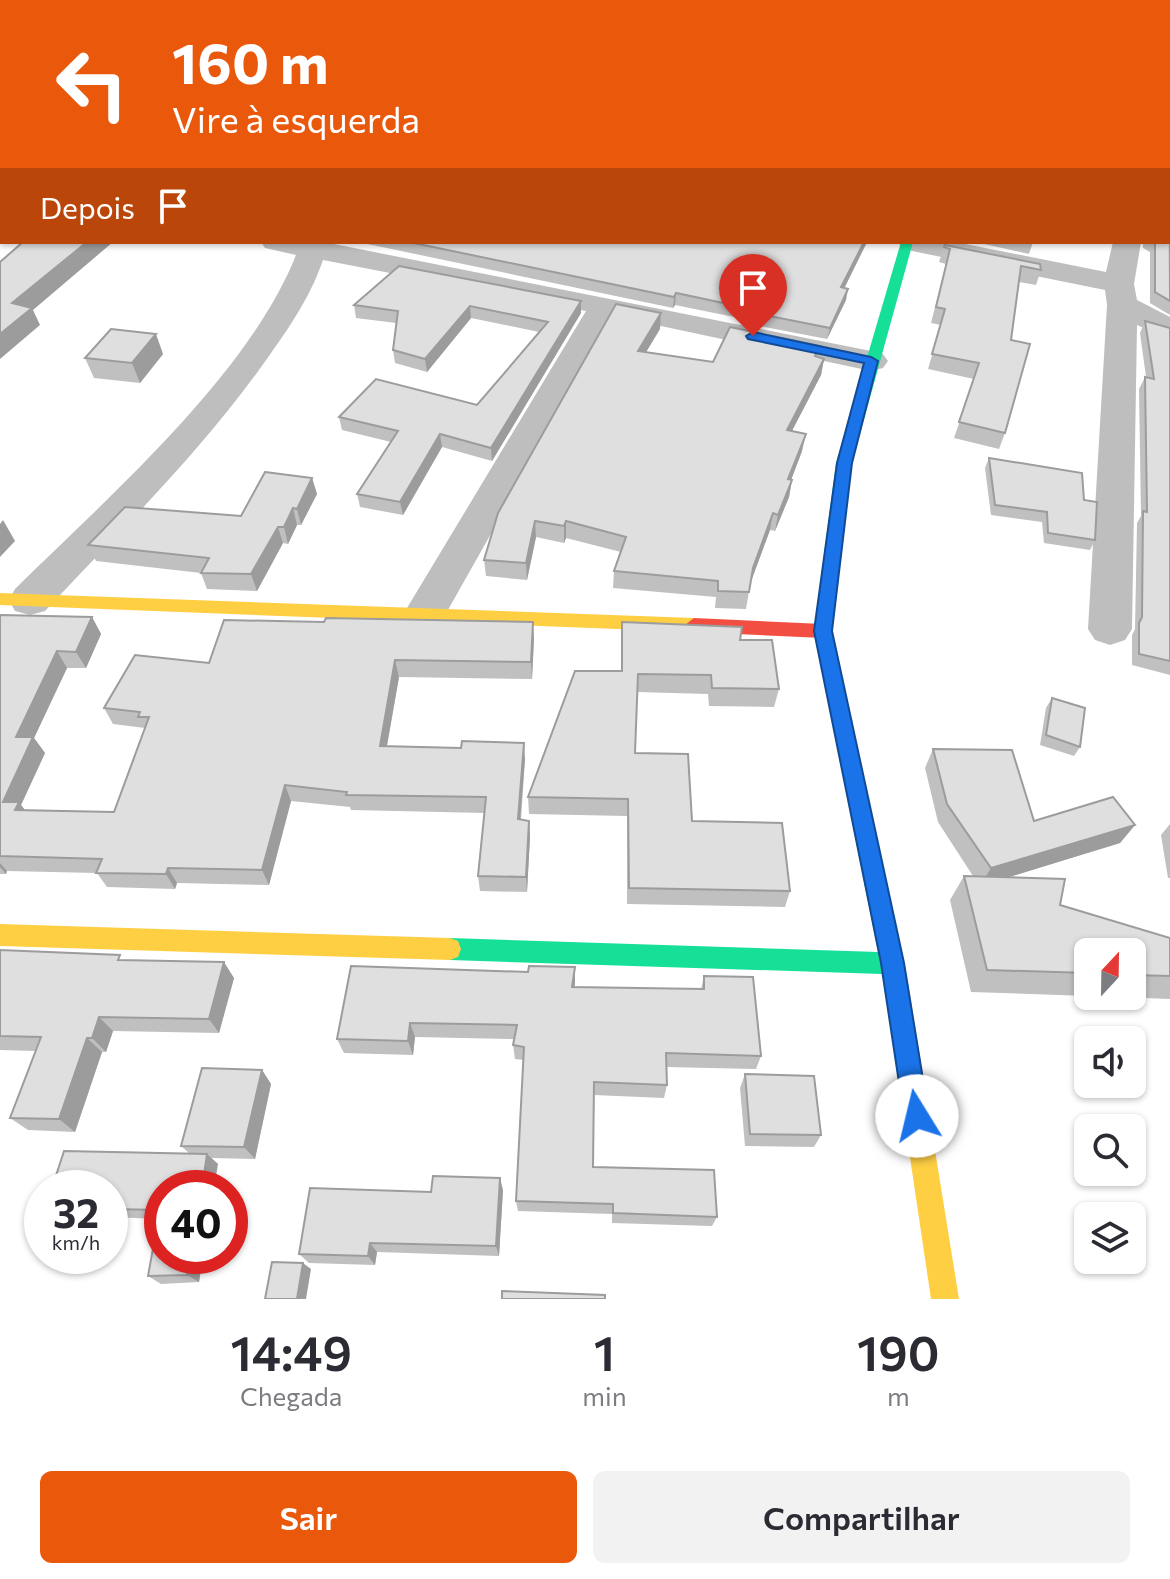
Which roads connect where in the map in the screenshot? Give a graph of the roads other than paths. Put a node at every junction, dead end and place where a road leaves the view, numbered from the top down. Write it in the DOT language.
graph roads {
  1 [pos="290,244"];
  2 [pos="909,244"];
  3 [pos="918,244"];
  4 [pos="1127,244"];
  5 [pos="313,247"];
  6 [pos="1120,294"];
  7 [pos="605,305"];
  8 [pos="1170,329"];
  9 [pos="871,361"];
  10 [pos="15,599"];
  11 [pos="425,613"];
  12 [pos="1110,629"];
  13 [pos="823,631"];
  14 [pos="0,935"];
  15 [pos="893,963"];
  16 [pos="945,1299"];
  1 -- 5 [label="street"];
  2 -- 9 [label="street"];
  3 -- 6 [label="street"];
  4 -- 6 [label="street"];
  5 -- 7 [label="street"];
  5 -- 10 [label="street"];
  6 -- 8 [label="street"];
  6 -- 12 [label="street"];
  7 -- 9 [label="street"];
  7 -- 11 [label="street"];
  9 -- 13 [label="street"];
  10 -- 11 [label="street"];
  11 -- 13 [label="street"];
  13 -- 15 [label="street"];
  14 -- 15 [label="street"];
  15 -- 16 [label="street"];
}
